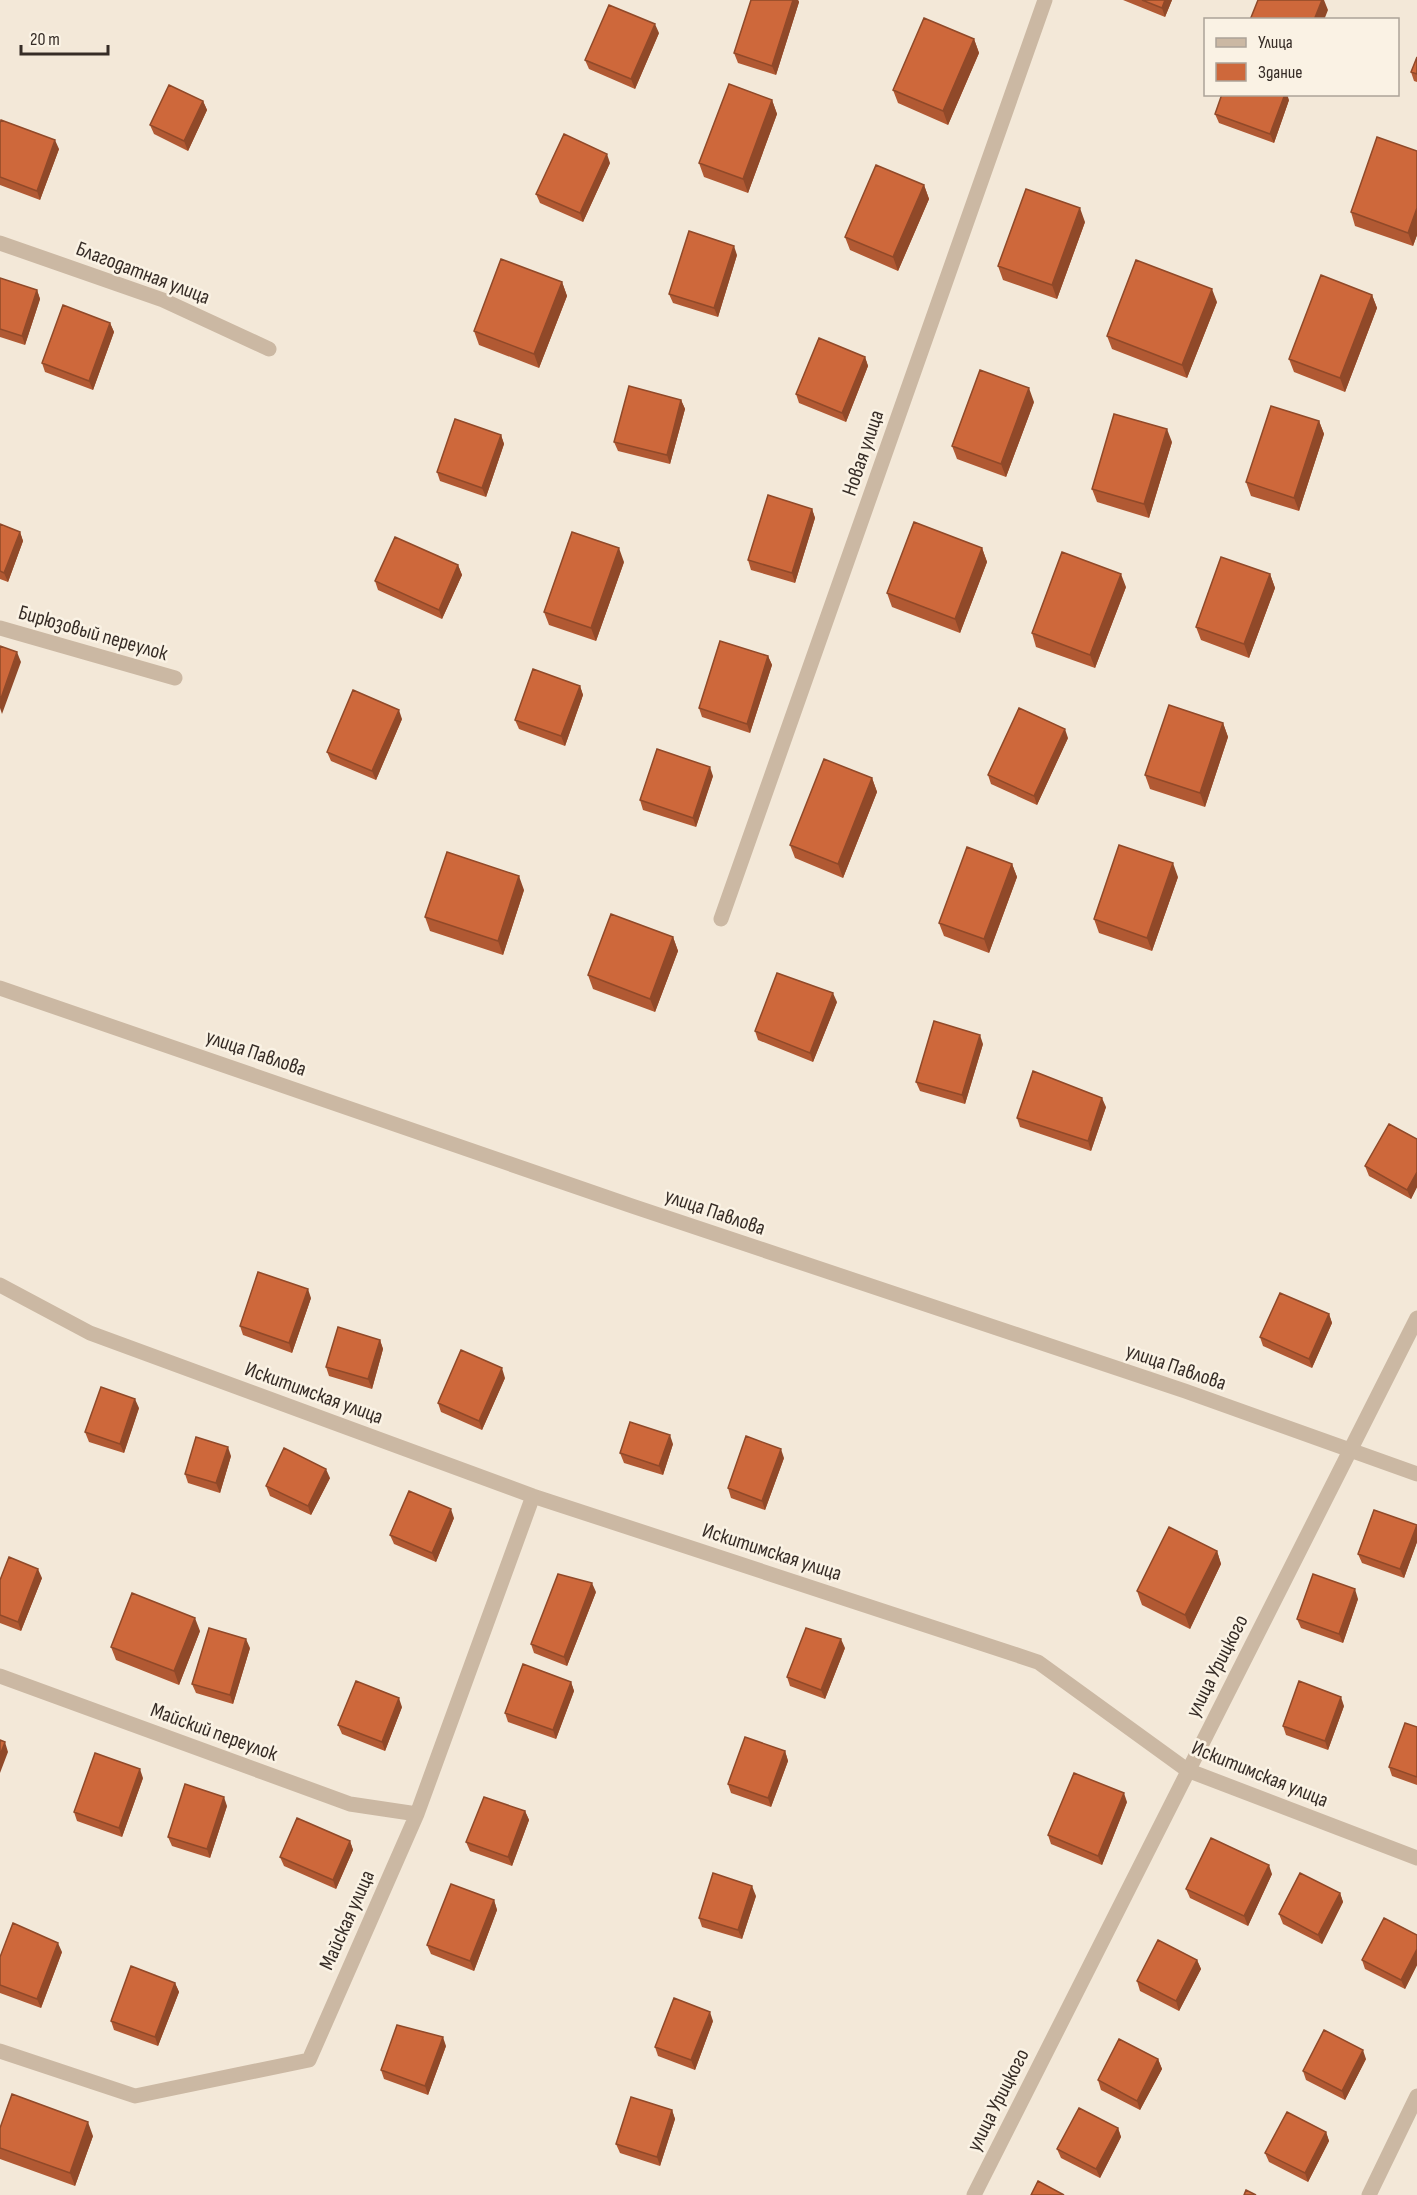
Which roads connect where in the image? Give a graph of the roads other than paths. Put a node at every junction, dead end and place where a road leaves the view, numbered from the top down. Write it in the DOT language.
graph roads {
  1 [pos="1045,0"];
  2 [pos="0,243"];
  3 [pos="269,349"];
  4 [pos="0,628"];
  5 [pos="175,678"];
  6 [pos="721,919"];
  7 [pos="0,988"];
  8 [pos="0,1285"];
  9 [pos="1417,1318"];
  10 [pos="1350,1452"];
  11 [pos="1417,1474"];
  12 [pos="533,1496"];
  13 [pos="0,1676"];
  14 [pos="1187,1770"];
  15 [pos="417,1814"];
  16 [pos="1417,1858"];
  17 [pos="0,2051"];
  18 [pos="1417,2096"];
  19 [pos="974,2195"];
  20 [pos="1369,2195"];
  1 -- 6 [label="street, Новая улица"];
  2 -- 3 [label="street, Благодатная улица"];
  4 -- 5 [label="street, Бирюзовый переулок"];
  7 -- 10 [label="street, улица Павлова"];
  8 -- 12 [label="street, Искитимская улица"];
  9 -- 10 [label="street, улица Урицкого"];
  10 -- 11 [label="street, улица Павлова"];
  10 -- 14 [label="street, улица Урицкого"];
  12 -- 14 [label="street, Искитимская улица"];
  12 -- 15 [label="street, Майская улица"];
  13 -- 15 [label="street, Майский переулок"];
  14 -- 16 [label="street, Искитимская улица"];
  14 -- 19 [label="street, улица Урицкого"];
  15 -- 17 [label="street, Майская улица"];
  18 -- 20 [label="street"];
}
